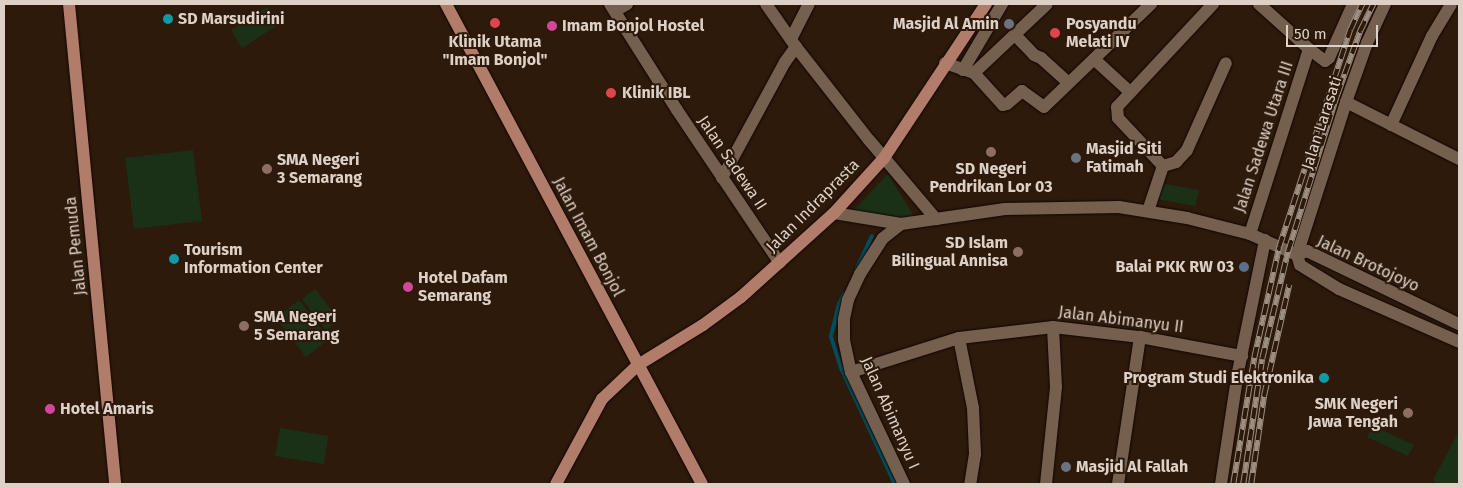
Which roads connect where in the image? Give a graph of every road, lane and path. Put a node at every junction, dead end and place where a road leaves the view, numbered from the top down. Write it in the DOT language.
graph roads {
  1 [pos="69,4"];
  2 [pos="446,4"];
  3 [pos="627,4"];
  4 [pos="766,4"];
  5 [pos="809,4"];
  6 [pos="986,4"];
  7 [pos="1002,4"];
  8 [pos="1047,4"];
  9 [pos="1151,4"];
  10 [pos="1213,4"];
  11 [pos="1259,4"];
  12 [pos="1353,4"];
  13 [pos="1385,4"];
  14 [pos="1450,4"];
  15 [pos="613,7"];
  16 [pos="1014,35"];
  17 [pos="793,43"];
  18 [pos="1309,49"];
  19 [pos="1094,59"];
  20 [pos="945,63"];
  21 [pos="1226,63"];
  22 [pos="968,71"];
  23 [pos="1068,82"];
  24 [pos="1130,92"];
  25 [pos="1346,102"];
  26 [pos="1391,125"];
  27 [pos="884,158"];
  28 [pos="1459,159"];
  29 [pos="1163,166"];
  30 [pos="722,178"];
  31 [pos="1148,210"];
  32 [pos="834,213"];
  33 [pos="936,219"];
  34 [pos="901,224"];
  35 [pos="1250,234"];
  36 [pos="1265,240"];
  37 [pos="1297,255"];
  38 [pos="780,263"];
  39 [pos="1348,271"];
  40 [pos="1340,289"];
  41 [pos="1459,324"];
  42 [pos="1053,327"];
  43 [pos="1140,337"];
  44 [pos="958,338"];
  45 [pos="1459,342"];
  46 [pos="1242,356"];
  47 [pos="638,365"];
  48 [pos="851,372"];
  49 [pos="115,484"];
  50 [pos="556,484"];
  51 [pos="702,484"];
  52 [pos="904,484"];
  53 [pos="970,484"];
  54 [pos="1046,484"];
  55 [pos="1118,484"];
  56 [pos="1221,484"];
  1 -- 49 [label="main road, Jalan Pemuda"];
  2 -- 47 [label="main road, Jalan Imam Bonjol"];
  3 -- 15 [label="street"];
  4 -- 17 [label="street"];
  5 -- 17 [label="street"];
  6 -- 20 [label="main road, Jalan Indraprasta"];
  7 -- 22 [label="street"];
  8 -- 16 [label="street"];
  9 -- 19 [label="street"];
  10 -- 24 [label="street"];
  11 -- 18 [label="street, Jalan Sadewa Utara III"];
  12 -- 18 [label="street, Jalan Sadewa Utara III"];
  13 -- 25 [label="street, Jalan Larasati"];
  14 -- 26 [label="street"];
  15 -- 30 [label="street, Jalan Sadewa II"];
  16 -- 22 [label="street"];
  16 -- 23 [label="street"];
  17 -- 27 [label="street"];
  17 -- 30 [label="street"];
  18 -- 35 [label="street, Jalan Sadewa Utara III"];
  19 -- 23 [label="street"];
  19 -- 24 [label="street"];
  20 -- 22 [label="street"];
  20 -- 27 [label="main road, Jalan Indraprasta"];
  21 -- 29 [label="street"];
  22 -- 23 [label="street"];
  24 -- 29 [label="street"];
  25 -- 26 [label="street"];
  25 -- 37 [label="street, Jalan Larasati"];
  26 -- 28 [label="street"];
  27 -- 32 [label="main road, Jalan Indraprasta"];
  27 -- 33 [label="street"];
  29 -- 31 [label="street"];
  30 -- 38 [label="street, Jalan Sadewa II"];
  31 -- 33 [label="street"];
  31 -- 35 [label="street"];
  32 -- 34 [label="street"];
  32 -- 38 [label="main road, Jalan Indraprasta"];
  33 -- 34 [label="street"];
  34 -- 48 [label="street, Jalan Abimanyu I"];
  35 -- 36 [label="street"];
  36 -- 37 [label="street"];
  36 -- 46 [label="street"];
  37 -- 39 [label="street, Jalan Brotojoyo"];
  37 -- 40 [label="street, Jalan Brotojoyo"];
  38 -- 47 [label="main road, Jalan Indraprasta"];
  39 -- 40 [label="street"];
  39 -- 41 [label="street, Jalan Brotojoyo"];
  40 -- 45 [label="street, Jalan Brotojoyo"];
  42 -- 43 [label="street, Jalan Abimanyu II"];
  42 -- 44 [label="street, Jalan Abimanyu II"];
  42 -- 54 [label="street"];
  43 -- 46 [label="street, Jalan Abimanyu II"];
  43 -- 55 [label="street"];
  44 -- 48 [label="street, Jalan Abimanyu II"];
  44 -- 53 [label="street"];
  46 -- 56 [label="street"];
  47 -- 50 [label="main road, Jalan Indraprasta"];
  47 -- 51 [label="main road, Jalan Imam Bonjol"];
  48 -- 52 [label="street, Jalan Abimanyu I"];
}
